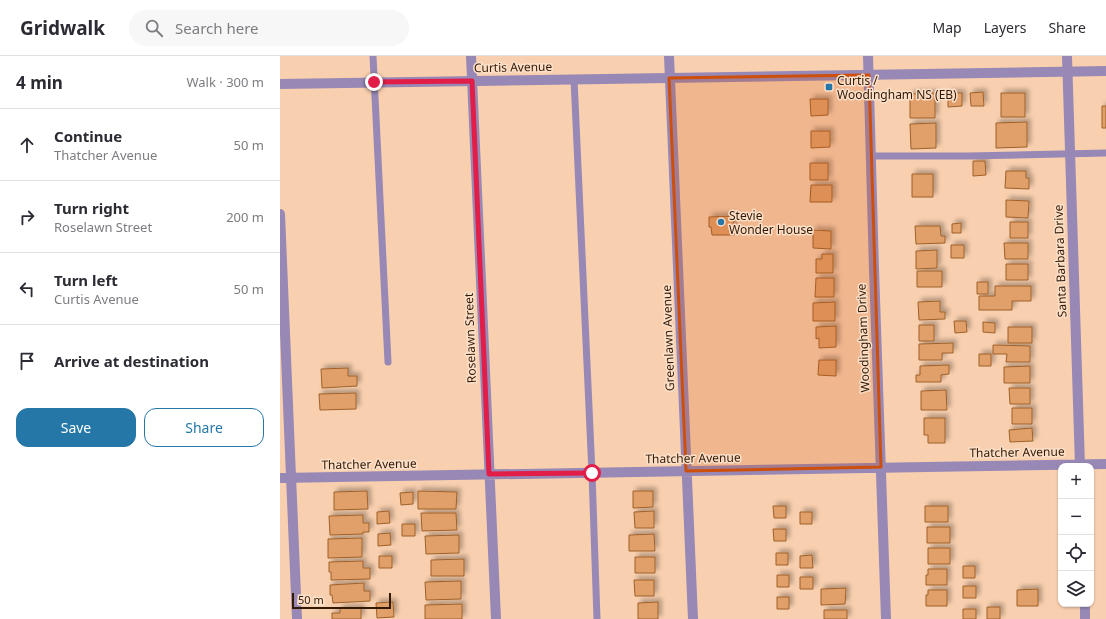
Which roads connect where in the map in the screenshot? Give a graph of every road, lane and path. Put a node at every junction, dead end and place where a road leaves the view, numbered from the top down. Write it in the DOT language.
graph roads {
  1 [pos="373,56"];
  2 [pos="471,56"];
  3 [pos="668,56"];
  4 [pos="868,56"];
  5 [pos="1067,56"];
  6 [pos="1067,71"];
  7 [pos="1106,71"];
  8 [pos="869,75"];
  9 [pos="669,78"];
  10 [pos="574,79"];
  11 [pos="472,81"];
  12 [pos="374,82"];
  13 [pos="280,84"];
  14 [pos="1106,153"];
  15 [pos="1070,154"];
  16 [pos="871,156"];
  17 [pos="280,214"];
  18 [pos="388,362"];
  19 [pos="1080,463"];
  20 [pos="1094,464"];
  21 [pos="1106,464"];
  22 [pos="1058,465"];
  23 [pos="881,468"];
  24 [pos="686,471"];
  25 [pos="592,473"];
  26 [pos="489,474"];
  27 [pos="280,478"];
  28 [pos="291,478"];
  29 [pos="1085,607"];
  30 [pos="297,619"];
  31 [pos="496,619"];
  32 [pos="597,619"];
  33 [pos="693,619"];
  34 [pos="886,619"];
  35 [pos="1085,619"];
  1 -- 12 [label="lane"];
  2 -- 11 [label="street, Roselawn Street"];
  3 -- 9 [label="street, Greenlawn Avenue"];
  4 -- 8 [label="street, Woodingham Drive"];
  5 -- 6 [label="street, Santa Barbara Drive"];
  6 -- 7 [label="street, Curtis Avenue"];
  6 -- 8 [label="street, Curtis Avenue"];
  6 -- 15 [label="street, Santa Barbara Drive"];
  8 -- 9 [label="street, Curtis Avenue"];
  8 -- 16 [label="street, Woodingham Drive"];
  9 -- 10 [label="street, Curtis Avenue"];
  9 -- 24 [label="street, Greenlawn Avenue"];
  10 -- 11 [label="street, Curtis Avenue"];
  10 -- 25 [label="lane"];
  11 -- 12 [label="street, Curtis Avenue"];
  11 -- 26 [label="street, Roselawn Street"];
  12 -- 13 [label="street, Curtis Avenue"];
  12 -- 18 [label="lane"];
  14 -- 15 [label="lane"];
  15 -- 16 [label="lane"];
  15 -- 19 [label="street, Santa Barbara Drive"];
  16 -- 23 [label="street, Woodingham Drive"];
  17 -- 28 [label="street"];
  20 -- 21 [label="street, Thatcher Avenue"];
  22 -- 23 [label="street, Thatcher Avenue"];
  23 -- 24 [label="street, Thatcher Avenue"];
  23 -- 34 [label="street, Woodingham Drive"];
  24 -- 25 [label="street, Thatcher Avenue"];
  24 -- 33 [label="street, Greenlawn Avenue"];
  25 -- 26 [label="street, Thatcher Avenue"];
  25 -- 32 [label="lane"];
  26 -- 28 [label="street, Thatcher Avenue"];
  26 -- 31 [label="street, Roselawn Street"];
  27 -- 28 [label="street, Thatcher Avenue"];
  28 -- 30 [label="street"];
  29 -- 35 [label="street"];
}
